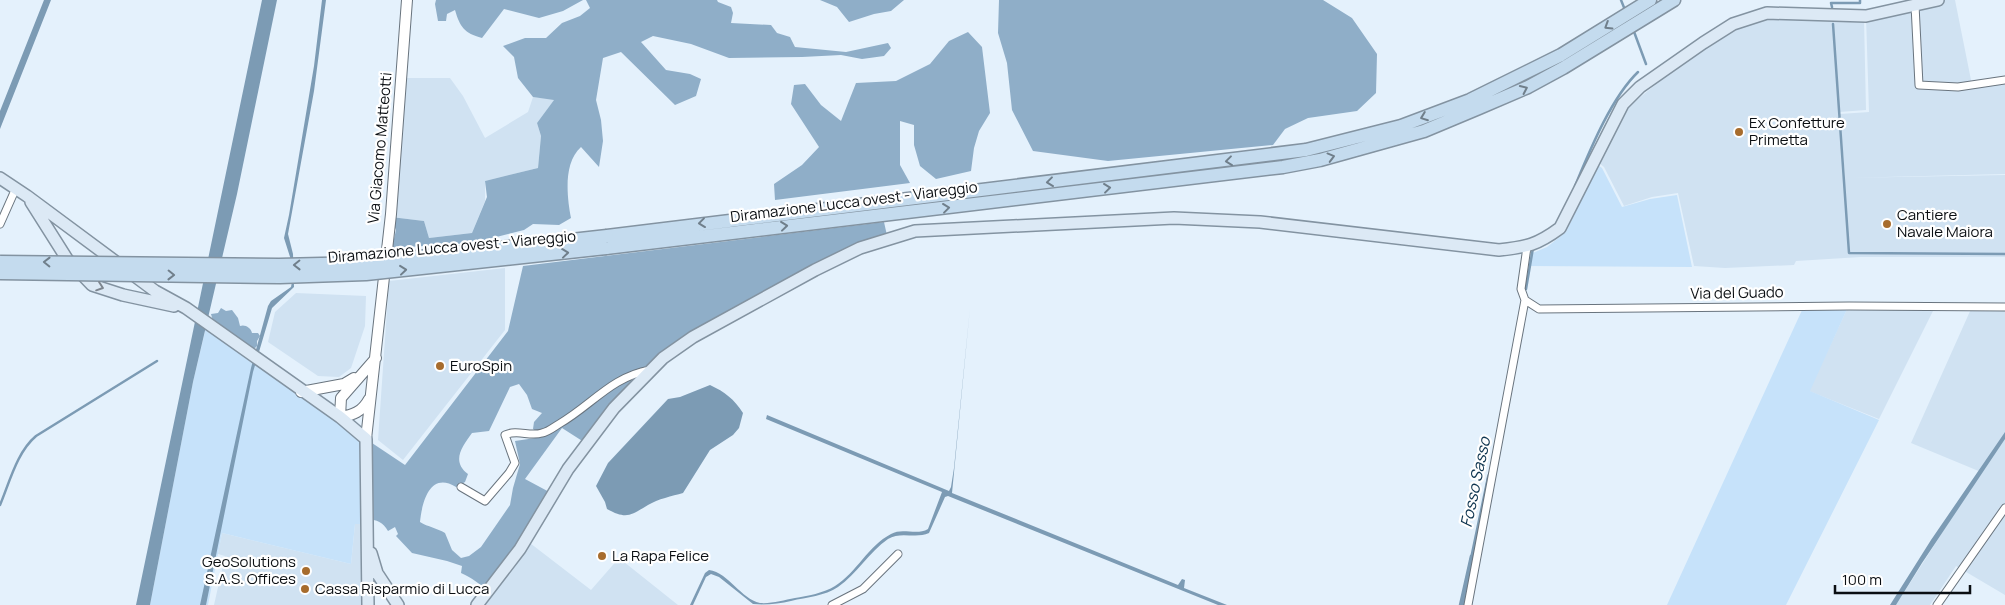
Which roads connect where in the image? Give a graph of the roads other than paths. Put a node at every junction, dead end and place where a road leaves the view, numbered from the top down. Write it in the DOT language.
graph roads {
  1 [pos="407,0"];
  2 [pos="1650,0"];
  3 [pos="1674,0"];
  4 [pos="1938,0"];
  5 [pos="1915,5"];
  6 [pos="2005,80"];
  7 [pos="1474,104"];
  8 [pos="1280,161"];
  9 [pos="0,178"];
  10 [pos="16,188"];
  11 [pos="27,196"];
  12 [pos="0,224"];
  13 [pos="606,242"];
  14 [pos="1527,248"];
  15 [pos="0,262"];
  16 [pos="0,273"];
  17 [pos="1525,300"];
  18 [pos="2005,307"];
  19 [pos="186,308"];
  20 [pos="376,358"];
  21 [pos="650,370"];
  22 [pos="359,375"];
  23 [pos="301,392"];
  24 [pos="369,398"];
  25 [pos="340,418"];
  26 [pos="366,439"];
  27 [pos="461,487"];
  28 [pos="2005,508"];
  29 [pos="368,536"];
  30 [pos="898,554"];
  31 [pos="368,605"];
  32 [pos="398,605"];
  33 [pos="477,605"];
  34 [pos="832,605"];
  35 [pos="1468,605"];
  36 [pos="1937,605"];
  1 -- 20 [label="main road, Via Giacomo Matteotti"];
  2 -- 7 [label="highway, Diramazione Lucca ovest - Viareggio, one-way"];
  7 -- 3 [label="highway, Diramazione Lucca ovest - Viareggio, one-way"];
  4 -- 5 [label="main road"];
  5 -- 6 [label="street"];
  5 -- 14 [label="main road"];
  7 -- 8 [label="highway, Diramazione Lucca ovest - Viareggio"];
  13 -- 8 [label="highway, Diramazione Lucca ovest - Viareggio, one-way"];
  8 -- 13 [label="highway, Diramazione Lucca ovest - Viareggio, one-way"];
  9 -- 10 [label="main road"];
  10 -- 11 [label="main road"];
  10 -- 12 [label="street"];
  11 -- 19 [label="main road"];
  11 -- 19 [label="main road, one-way"];
  13 -- 15 [label="highway, Diramazione Lucca ovest - Viareggio, one-way, bridge"];
  16 -- 13 [label="highway, Diramazione Lucca ovest - Viareggio, one-way, bridge"];
  14 -- 17 [label="street"];
  14 -- 21 [label="main road"];
  17 -- 18 [label="street, Via del Guado"];
  17 -- 35 [label="street"];
  19 -- 23 [label="main road"];
  20 -- 22 [label="main road"];
  20 -- 24 [label="main road, Via Giacomo Matteotti"];
  21 -- 27 [label="street"];
  21 -- 33 [label="main road"];
  22 -- 23 [label="main road"];
  22 -- 25 [label="main road"];
  23 -- 25 [label="main road"];
  24 -- 25 [label="main road"];
  24 -- 26 [label="main road, Via Giacomo Matteotti"];
  25 -- 26 [label="main road"];
  26 -- 29 [label="main road"];
  28 -- 36 [label="street"];
  29 -- 31 [label="main road"];
  29 -- 32 [label="main road"];
  30 -- 34 [label="street"];
}
